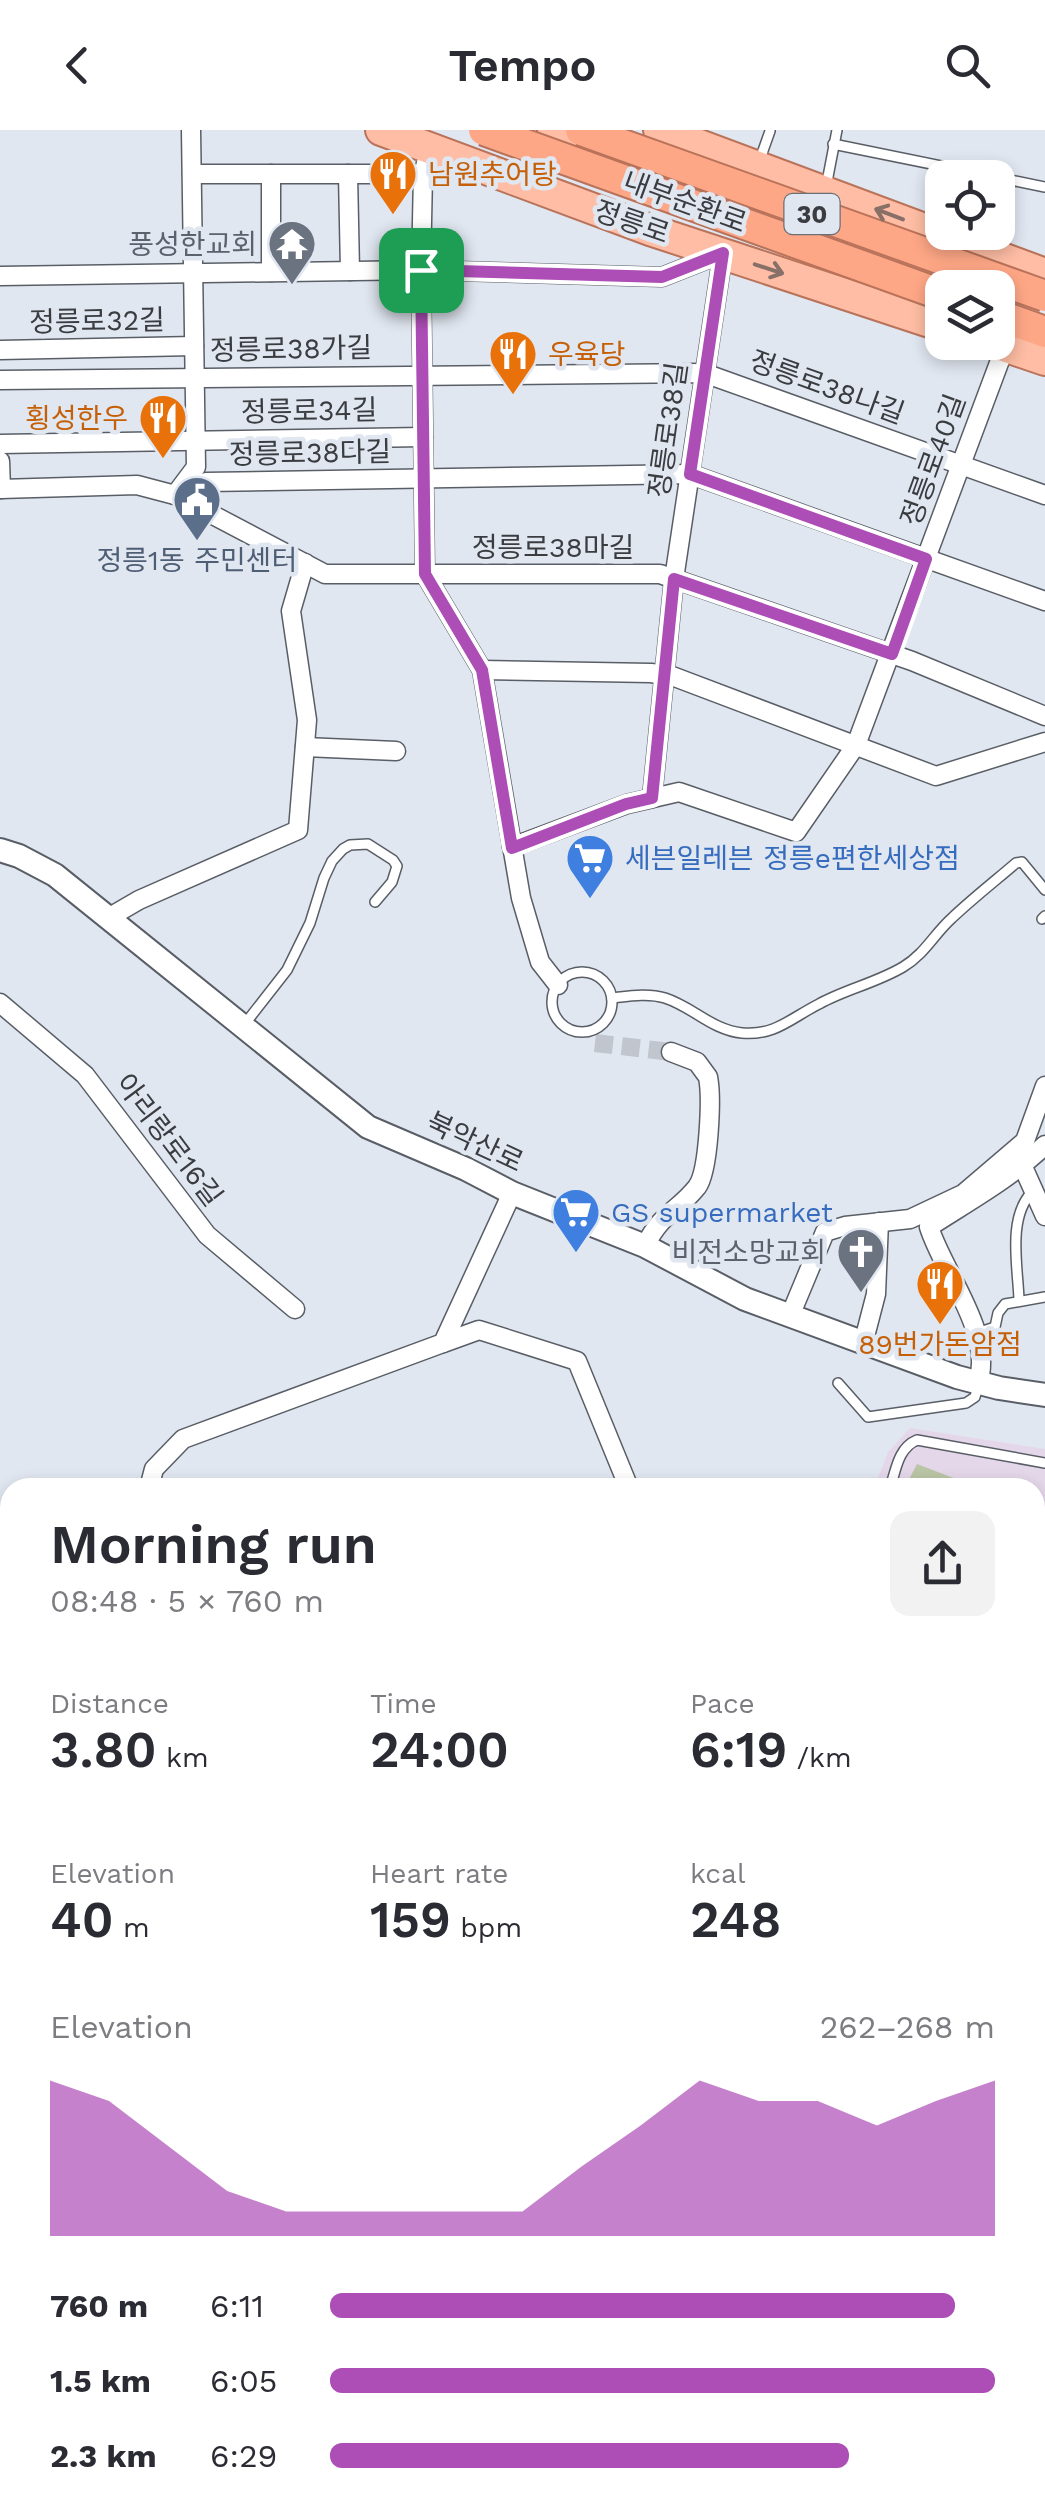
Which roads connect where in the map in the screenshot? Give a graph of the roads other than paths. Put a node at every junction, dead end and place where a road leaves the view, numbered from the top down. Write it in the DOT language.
graph roads {
  1 [pos="191,130"];
  2 [pos="381,130"];
  3 [pos="484,130"];
  4 [pos="553,130"];
  5 [pos="580,130"];
  6 [pos="659,130"];
  7 [pos="837,130"];
  8 [pos="770,131"];
  9 [pos="833,144"];
  10 [pos="418,149"];
  11 [pos="758,166"];
  12 [pos="192,174"];
  13 [pos="271,174"];
  14 [pos="348,174"];
  15 [pos="1045,187"];
  16 [pos="826,190"];
  17 [pos="740,209"];
  18 [pos="723,253"];
  19 [pos="350,270"];
  20 [pos="421,270"];
  21 [pos="933,270"];
  22 [pos="271,272"];
  23 [pos="193,273"];
  24 [pos="1045,274"];
  25 [pos="0,276"];
  26 [pos="925,289"];
  27 [pos="1015,296"];
  28 [pos="1045,296"];
  29 [pos="1045,307"];
  30 [pos="925,320"];
  31 [pos="1015,321"];
  32 [pos="1045,332"];
  33 [pos="194,346"];
  34 [pos="0,350"];
  35 [pos="1015,350"];
  36 [pos="993,360"];
  37 [pos="1045,360"];
  38 [pos="704,372"];
  39 [pos="422,374"];
  40 [pos="195,379"];
  41 [pos="0,380"];
  42 [pos="423,437"];
  43 [pos="196,440"];
  44 [pos="0,444"];
  45 [pos="0,461"];
  46 [pos="961,464"];
  47 [pos="690,474"];
  48 [pos="424,479"];
  49 [pos="1,489"];
  50 [pos="174,495"];
  51 [pos="1045,495"];
  52 [pos="926,559"];
  53 [pos="305,563"];
  54 [pos="425,574"];
  55 [pos="674,579"];
  56 [pos="1045,601"];
  57 [pos="892,654"];
  58 [pos="482,670"];
  59 [pos="663,675"];
  60 [pos="1045,716"];
  61 [pos="1045,742"];
  62 [pos="856,745"];
  63 [pos="305,746"];
  64 [pos="396,752"];
  65 [pos="652,798"];
  66 [pos="512,848"];
  67 [pos="0,850"];
  68 [pos="1045,890"];
  69 [pos="375,902"];
  70 [pos="108,918"];
  71 [pos="558,985"];
  72 [pos="612,998"];
  73 [pos="0,1003"];
  74 [pos="242,1027"];
  75 [pos="671,1052"];
  76 [pos="1045,1086"];
  77 [pos="1045,1145"];
  78 [pos="1019,1158"];
  79 [pos="1032,1192"];
  80 [pos="512,1193"];
  81 [pos="1045,1216"];
  82 [pos="880,1222"];
  83 [pos="645,1246"];
  84 [pos="1045,1296"];
  85 [pos="1019,1300"];
  86 [pos="295,1309"];
  87 [pos="790,1316"];
  88 [pos="977,1333"];
  89 [pos="443,1344"];
  90 [pos="862,1344"];
  91 [pos="838,1383"];
  92 [pos="978,1383"];
  93 [pos="1045,1395"];
  94 [pos="1045,1463"];
  95 [pos="151,1478"];
  96 [pos="626,1478"];
  97 [pos="893,1478"];
  1 -- 12 [label="street, 정릉로32길"];
  2 -- 10 [label="main road, 정릉로"];
  3 -- 26 [label="highway, 내부순환로 / 30, bridge"];
  4 -- 17 [label="main road"];
  5 -- 28 [label="highway, 내부순환로 / 30, bridge"];
  6 -- 11 [label="main road"];
  7 -- 9 [label="lane"];
  8 -- 11 [label="lane"];
  9 -- 15 [label="lane"];
  9 -- 16 [label="lane"];
  10 -- 14 [label="street"];
  10 -- 18 [label="main road, 정릉로"];
  10 -- 20 [label="street"];
  11 -- 16 [label="main road"];
  11 -- 17 [label="lane"];
  12 -- 13 [label="street"];
  12 -- 23 [label="street, 정릉로32길"];
  13 -- 14 [label="street"];
  13 -- 22 [label="street"];
  14 -- 19 [label="street"];
  24 -- 16 [label="main road, one-way"];
  17 -- 18 [label="lane"];
  17 -- 21 [label="main road"];
  18 -- 20 [label="street"];
  18 -- 30 [label="main road, 정릉로, one-way"];
  18 -- 38 [label="street, 정릉로38길"];
  19 -- 20 [label="street"];
  19 -- 22 [label="street"];
  20 -- 39 [label="street"];
  22 -- 23 [label="street"];
  23 -- 25 [label="street"];
  23 -- 33 [label="street, 정릉로32길"];
  27 -- 29 [label="main road"];
  31 -- 32 [label="highway"];
  33 -- 34 [label="street, 정릉로32길"];
  33 -- 40 [label="street, 정릉로32길"];
  35 -- 37 [label="main road"];
  36 -- 46 [label="street, 정릉로40길"];
  38 -- 39 [label="street, 정릉로38가길"];
  38 -- 46 [label="street, 정릉로38나길"];
  38 -- 47 [label="street, 정릉로38길"];
  39 -- 40 [label="street, 정릉로38가길"];
  39 -- 42 [label="street"];
  40 -- 41 [label="street, 정릉로38가길"];
  40 -- 43 [label="street, 정릉로32길"];
  42 -- 43 [label="street, 정릉로34길"];
  42 -- 48 [label="street"];
  43 -- 44 [label="street, 정릉로34길"];
  43 -- 50 [label="street, 정릉로32길"];
  45 -- 49 [label="street"];
  46 -- 51 [label="street, 정릉로38나길"];
  46 -- 52 [label="street, 정릉로40길"];
  47 -- 48 [label="street, 정릉로38다길"];
  47 -- 52 [label="street"];
  47 -- 55 [label="street, 정릉로38길"];
  48 -- 50 [label="street, 정릉로38다길"];
  48 -- 54 [label="street"];
  49 -- 50 [label="street"];
  50 -- 53 [label="street, 정릉로38마길"];
  52 -- 56 [label="street"];
  52 -- 57 [label="street, 정릉로40길"];
  53 -- 54 [label="street, 정릉로38마길"];
  53 -- 63 [label="street"];
  54 -- 55 [label="street, 정릉로38마길"];
  54 -- 58 [label="street"];
  55 -- 57 [label="street, 정릉로38마길"];
  55 -- 59 [label="street, 정릉로38길"];
  57 -- 60 [label="street, 정릉로38마길"];
  57 -- 62 [label="street, 정릉로40길"];
  58 -- 59 [label="street"];
  58 -- 66 [label="street"];
  59 -- 62 [label="street"];
  59 -- 65 [label="street, 정릉로38길"];
  61 -- 62 [label="street"];
  62 -- 65 [label="street, 정릉로40길"];
  63 -- 64 [label="street"];
  63 -- 70 [label="street"];
  65 -- 66 [label="street"];
  66 -- 71 [label="street"];
  67 -- 70 [label="street, 북악산로"];
  68 -- 72 [label="lane"];
  69 -- 74 [label="lane"];
  70 -- 74 [label="street, 북악산로"];
  71 -- 72 [label="lane"];
  71 -- 72 [label="lane"];
  73 -- 86 [label="street, 아리랑로16길"];
  74 -- 80 [label="street, 북악산로"];
  75 -- 83 [label="street"];
  76 -- 78 [label="street"];
  77 -- 78 [label="street"];
  78 -- 79 [label="street"];
  78 -- 82 [label="street"];
  78 -- 88 [label="street"];
  79 -- 81 [label="street"];
  79 -- 85 [label="lane"];
  80 -- 83 [label="street, 북악산로"];
  80 -- 89 [label="street"];
  82 -- 87 [label="street"];
  82 -- 90 [label="street"];
  83 -- 87 [label="street, 북악산로"];
  84 -- 85 [label="lane"];
  85 -- 88 [label="lane"];
  87 -- 90 [label="street, 북악산로"];
  88 -- 92 [label="street"];
  89 -- 95 [label="street"];
  89 -- 96 [label="street"];
  90 -- 92 [label="street, 북악산로"];
  91 -- 92 [label="lane"];
  92 -- 93 [label="street, 북악산로"];
  94 -- 97 [label="lane"];
}
